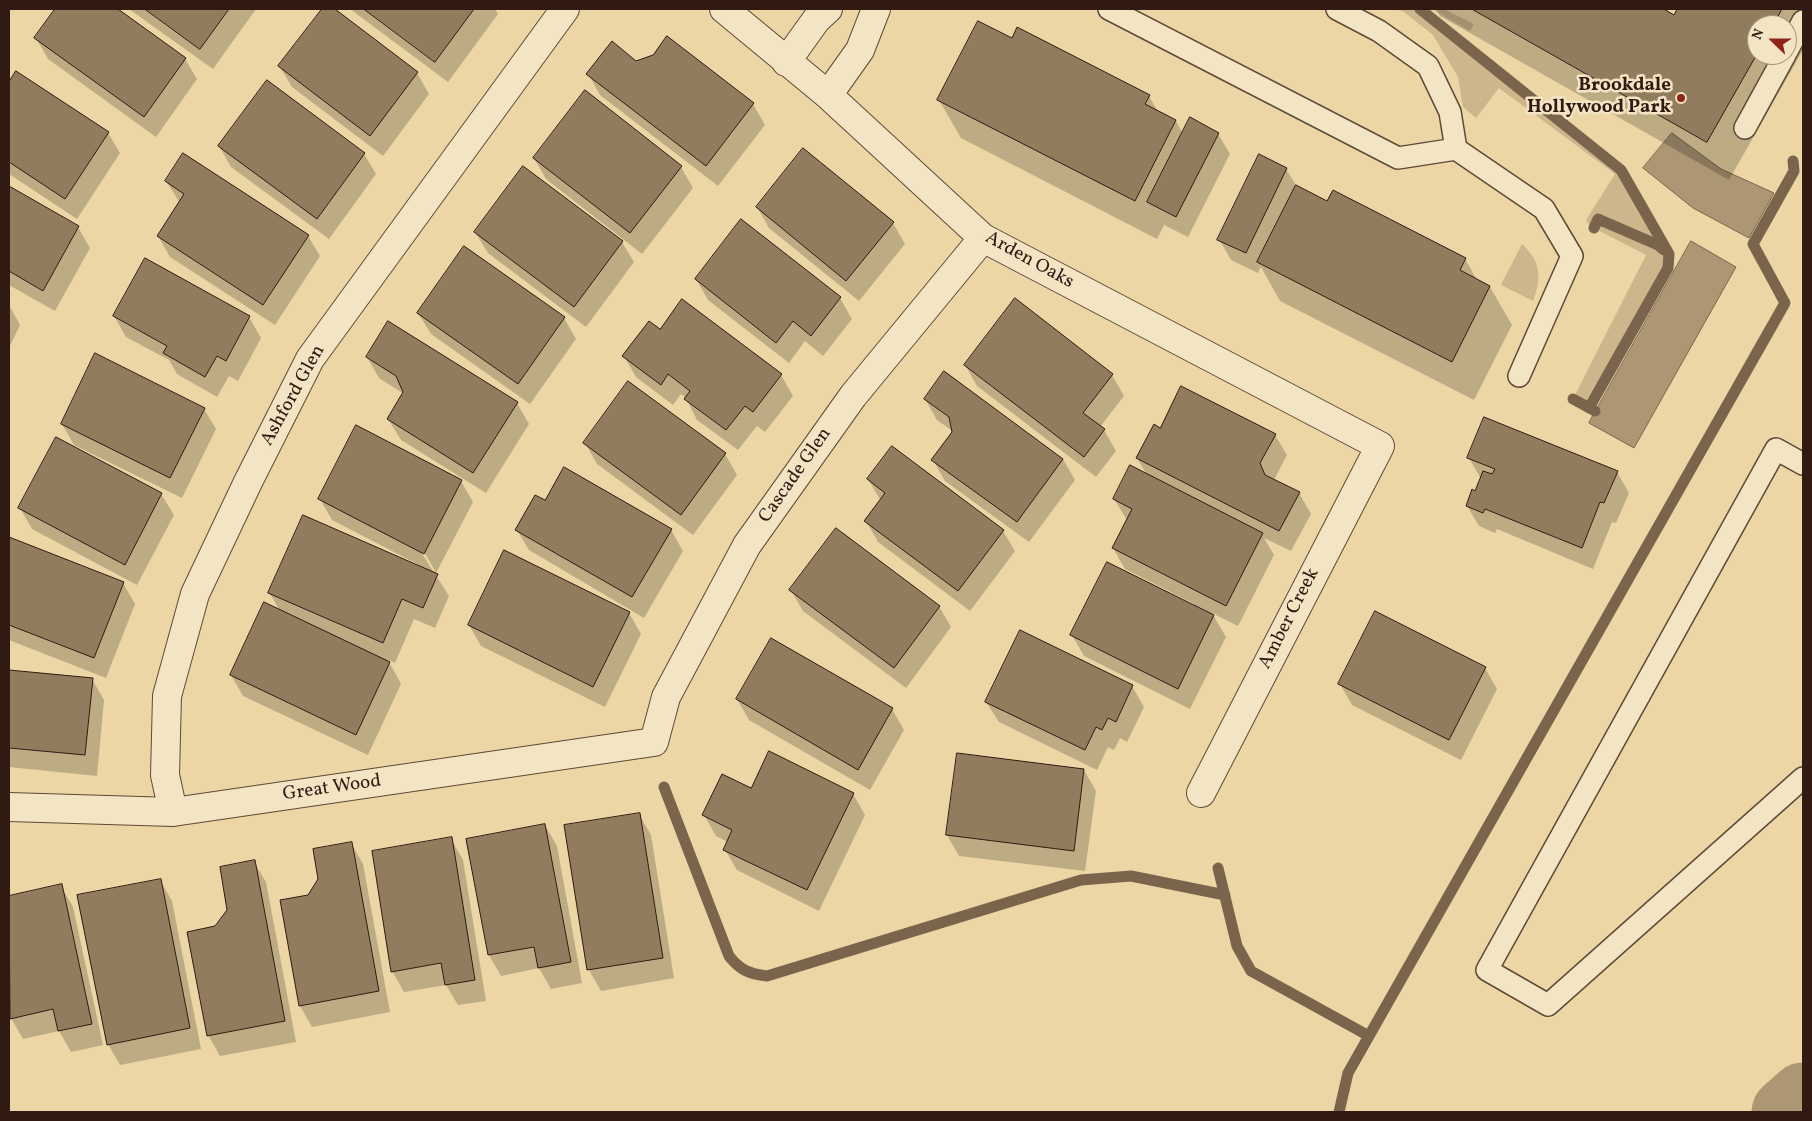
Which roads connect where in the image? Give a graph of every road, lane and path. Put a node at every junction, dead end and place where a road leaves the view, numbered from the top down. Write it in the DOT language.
graph roads {
  1 [pos="565,9"];
  2 [pos="724,9"];
  3 [pos="828,9"];
  4 [pos="876,9"];
  5 [pos="1109,9"];
  6 [pos="1337,9"];
  7 [pos="1803,21"];
  8 [pos="1797,32"];
  9 [pos="786,62"];
  10 [pos="1780,65"];
  11 [pos="828,95"];
  12 [pos="1746,128"];
  13 [pos="1456,149"];
  14 [pos="983,238"];
  15 [pos="1519,376"];
  16 [pos="1380,446"];
  17 [pos="1803,464"];
  18 [pos="654,742"];
  19 [pos="1803,778"];
  20 [pos="1201,793"];
  21 [pos="9,807"];
  22 [pos="173,812"];
  1 -- 22 [label="street, Ashford Glen"];
  2 -- 9 [label="street, Arden Oaks"];
  3 -- 9 [label="street"];
  4 -- 11 [label="street"];
  5 -- 13 [label="lane"];
  6 -- 13 [label="lane"];
  7 -- 8 [label="lane"];
  9 -- 11 [label="street, Arden Oaks"];
  10 -- 12 [label="lane"];
  11 -- 14 [label="street, Arden Oaks"];
  13 -- 15 [label="lane"];
  14 -- 16 [label="street, Arden Oaks"];
  14 -- 18 [label="street, Cascade Glen"];
  16 -- 20 [label="street, Amber Creek"];
  17 -- 19 [label="lane"];
  18 -- 22 [label="street, Great Wood"];
  21 -- 22 [label="street, Great Wood"];
}
